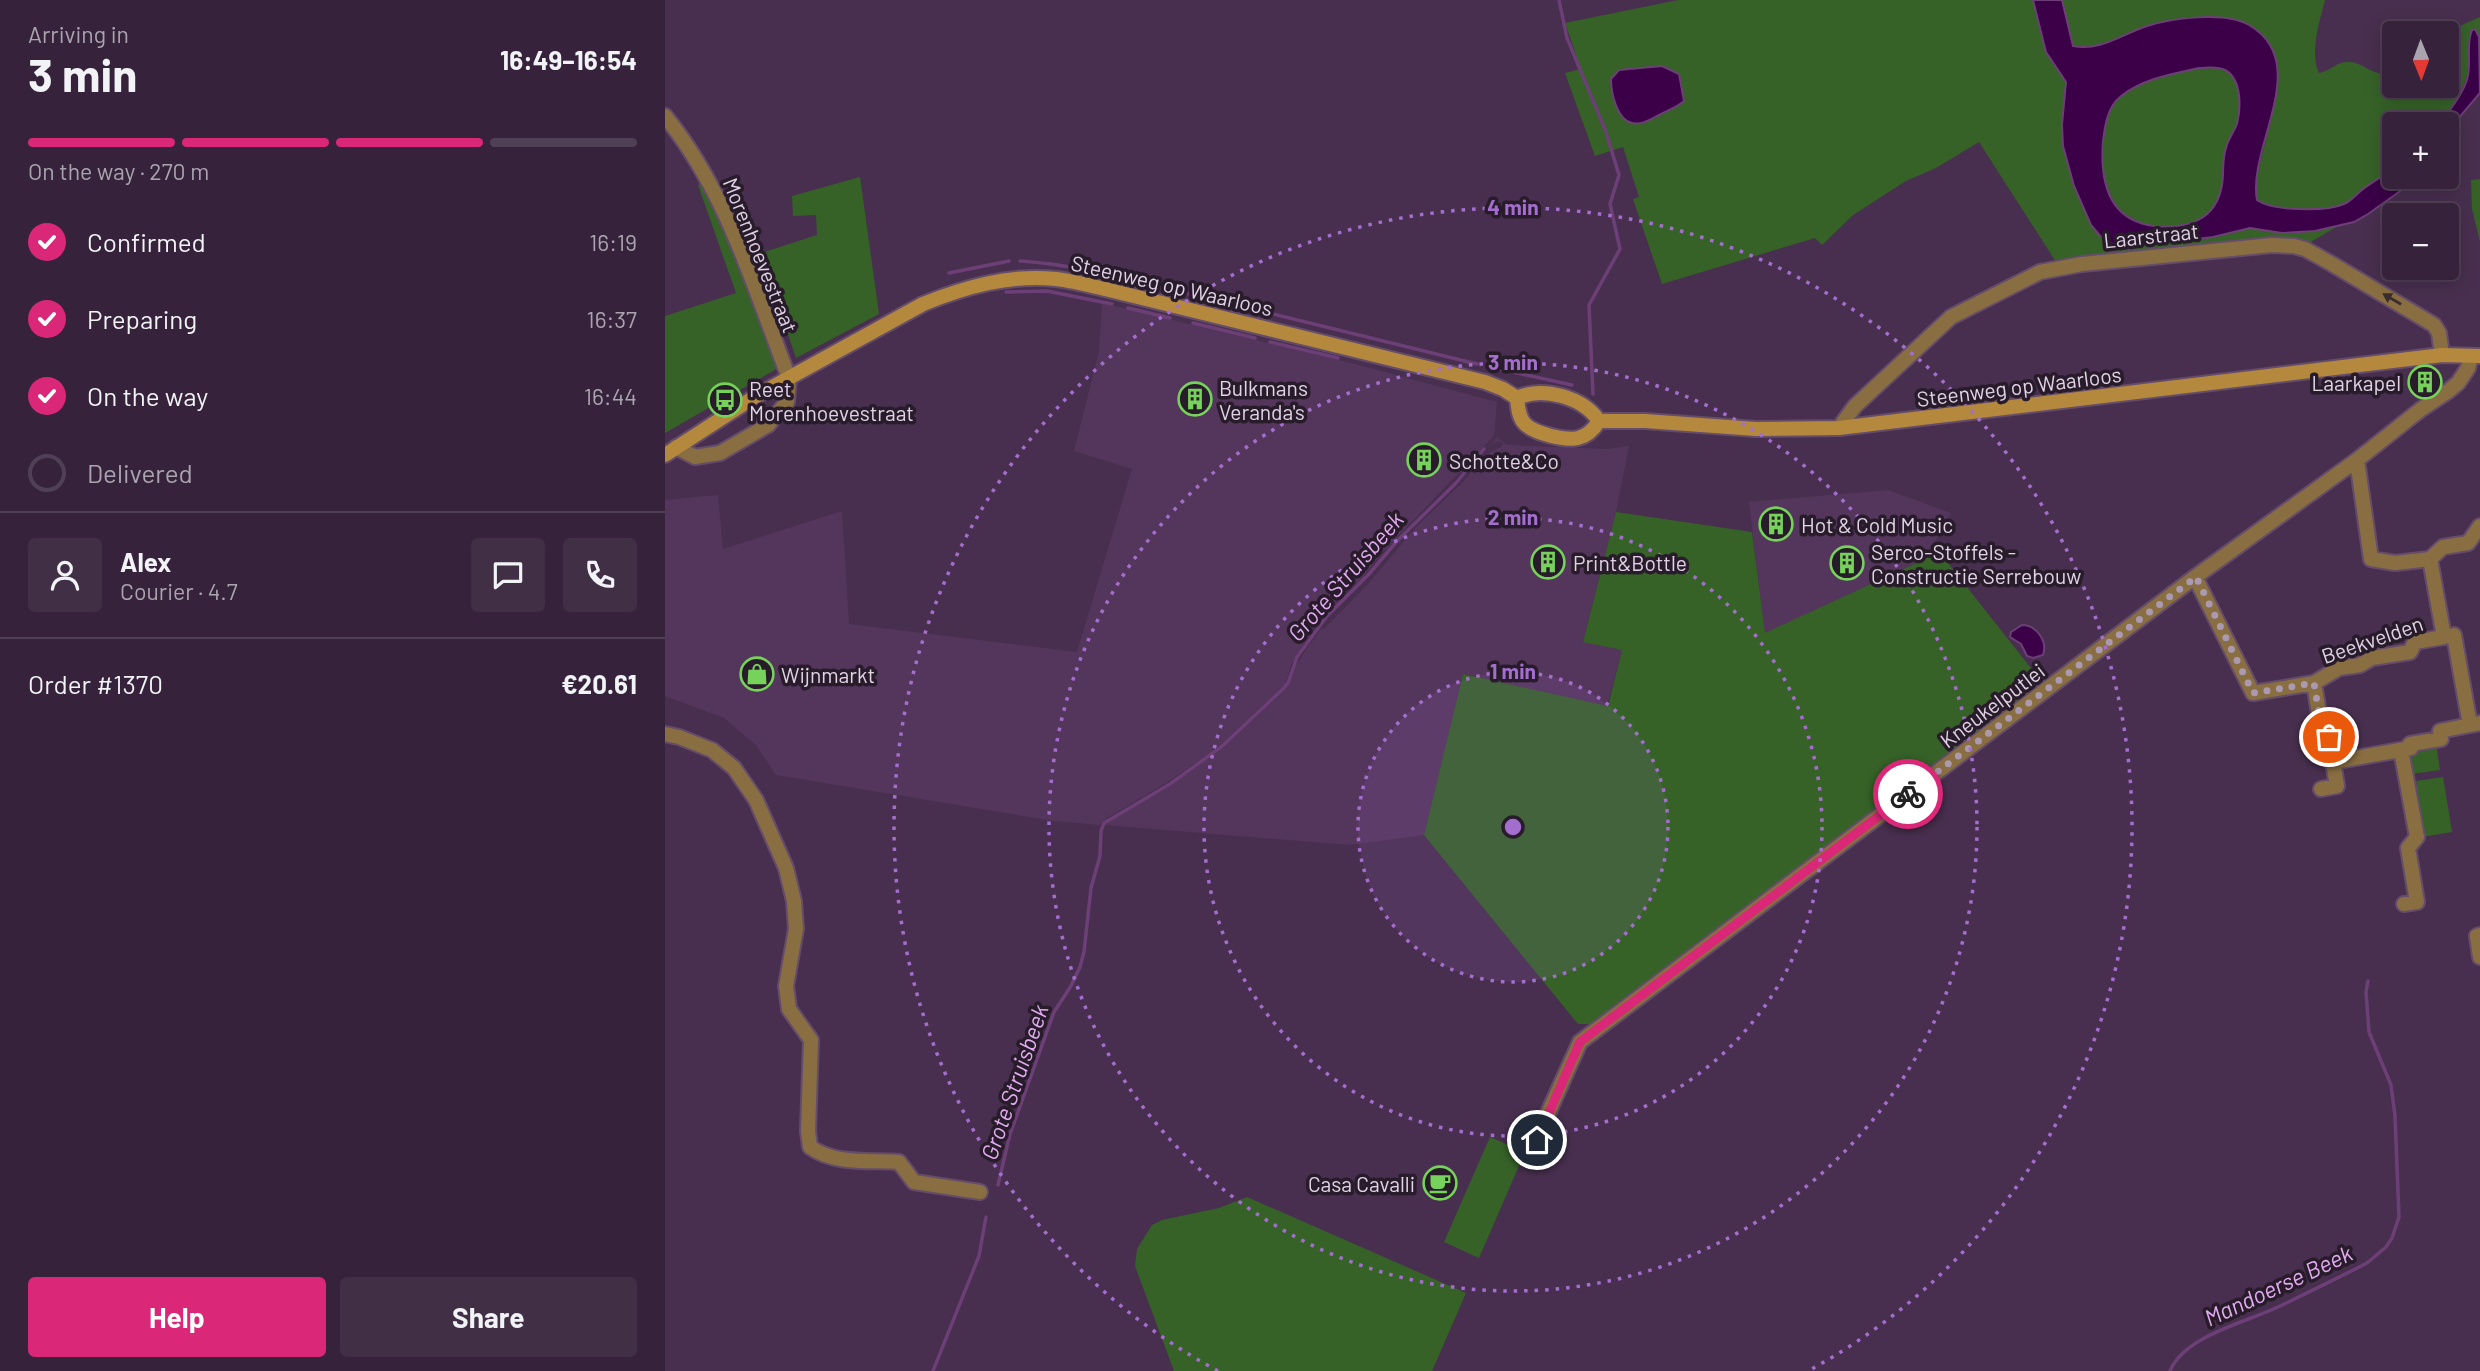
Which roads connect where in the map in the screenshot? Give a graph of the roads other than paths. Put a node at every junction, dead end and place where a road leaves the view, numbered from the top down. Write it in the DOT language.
graph roads {
  1 [pos="665,116"];
  2 [pos="2442,355"];
  3 [pos="2476,356"];
  4 [pos="789,378"];
  5 [pos="1517,398"];
  6 [pos="1599,421"];
  7 [pos="1839,428"];
  8 [pos="671,451"];
  9 [pos="2357,460"];
  10 [pos="2480,526"];
  11 [pos="2430,559"];
  12 [pos="2196,577"];
  13 [pos="2444,636"];
  14 [pos="2314,683"];
  15 [pos="2475,724"];
  16 [pos="665,734"];
  17 [pos="2401,750"];
  18 [pos="2333,762"];
  19 [pos="2321,789"];
  20 [pos="2404,904"];
  21 [pos="2480,935"];
  22 [pos="2480,957"];
  23 [pos="1537,1140"];
  24 [pos="980,1192"];
  1 -- 4 [label="street, Morenhoevestraat"];
  2 -- 3 [label="street"];
  2 -- 7 [label="street, Steenweg op Waarloos"];
  2 -- 7 [label="street, Laarstraat, one-way"];
  3 -- 9 [label="street, Kneukelputlei"];
  4 -- 5 [label="street, Steenweg op Waarloos"];
  4 -- 8 [label="street, Steenweg op Waarloos"];
  4 -- 8 [label="street, Steenweg op Waarloos"];
  5 -- 6 [label="street"];
  5 -- 6 [label="street"];
  6 -- 7 [label="street, Steenweg op Waarloos"];
  9 -- 11 [label="street"];
  9 -- 12 [label="street, Kneukelputlei"];
  10 -- 11 [label="street"];
  11 -- 13 [label="street, Beekvelden"];
  12 -- 14 [label="street, Beekvelden"];
  12 -- 23 [label="street, Kneukelputlei"];
  13 -- 14 [label="street, Beekvelden"];
  13 -- 15 [label="street, Beekvelden"];
  14 -- 18 [label="street, Beekvelden"];
  15 -- 17 [label="street, Beekvelden"];
  16 -- 24 [label="street"];
  17 -- 18 [label="street, Beekvelden"];
  17 -- 20 [label="street"];
  18 -- 19 [label="street"];
  21 -- 22 [label="street"];
}
